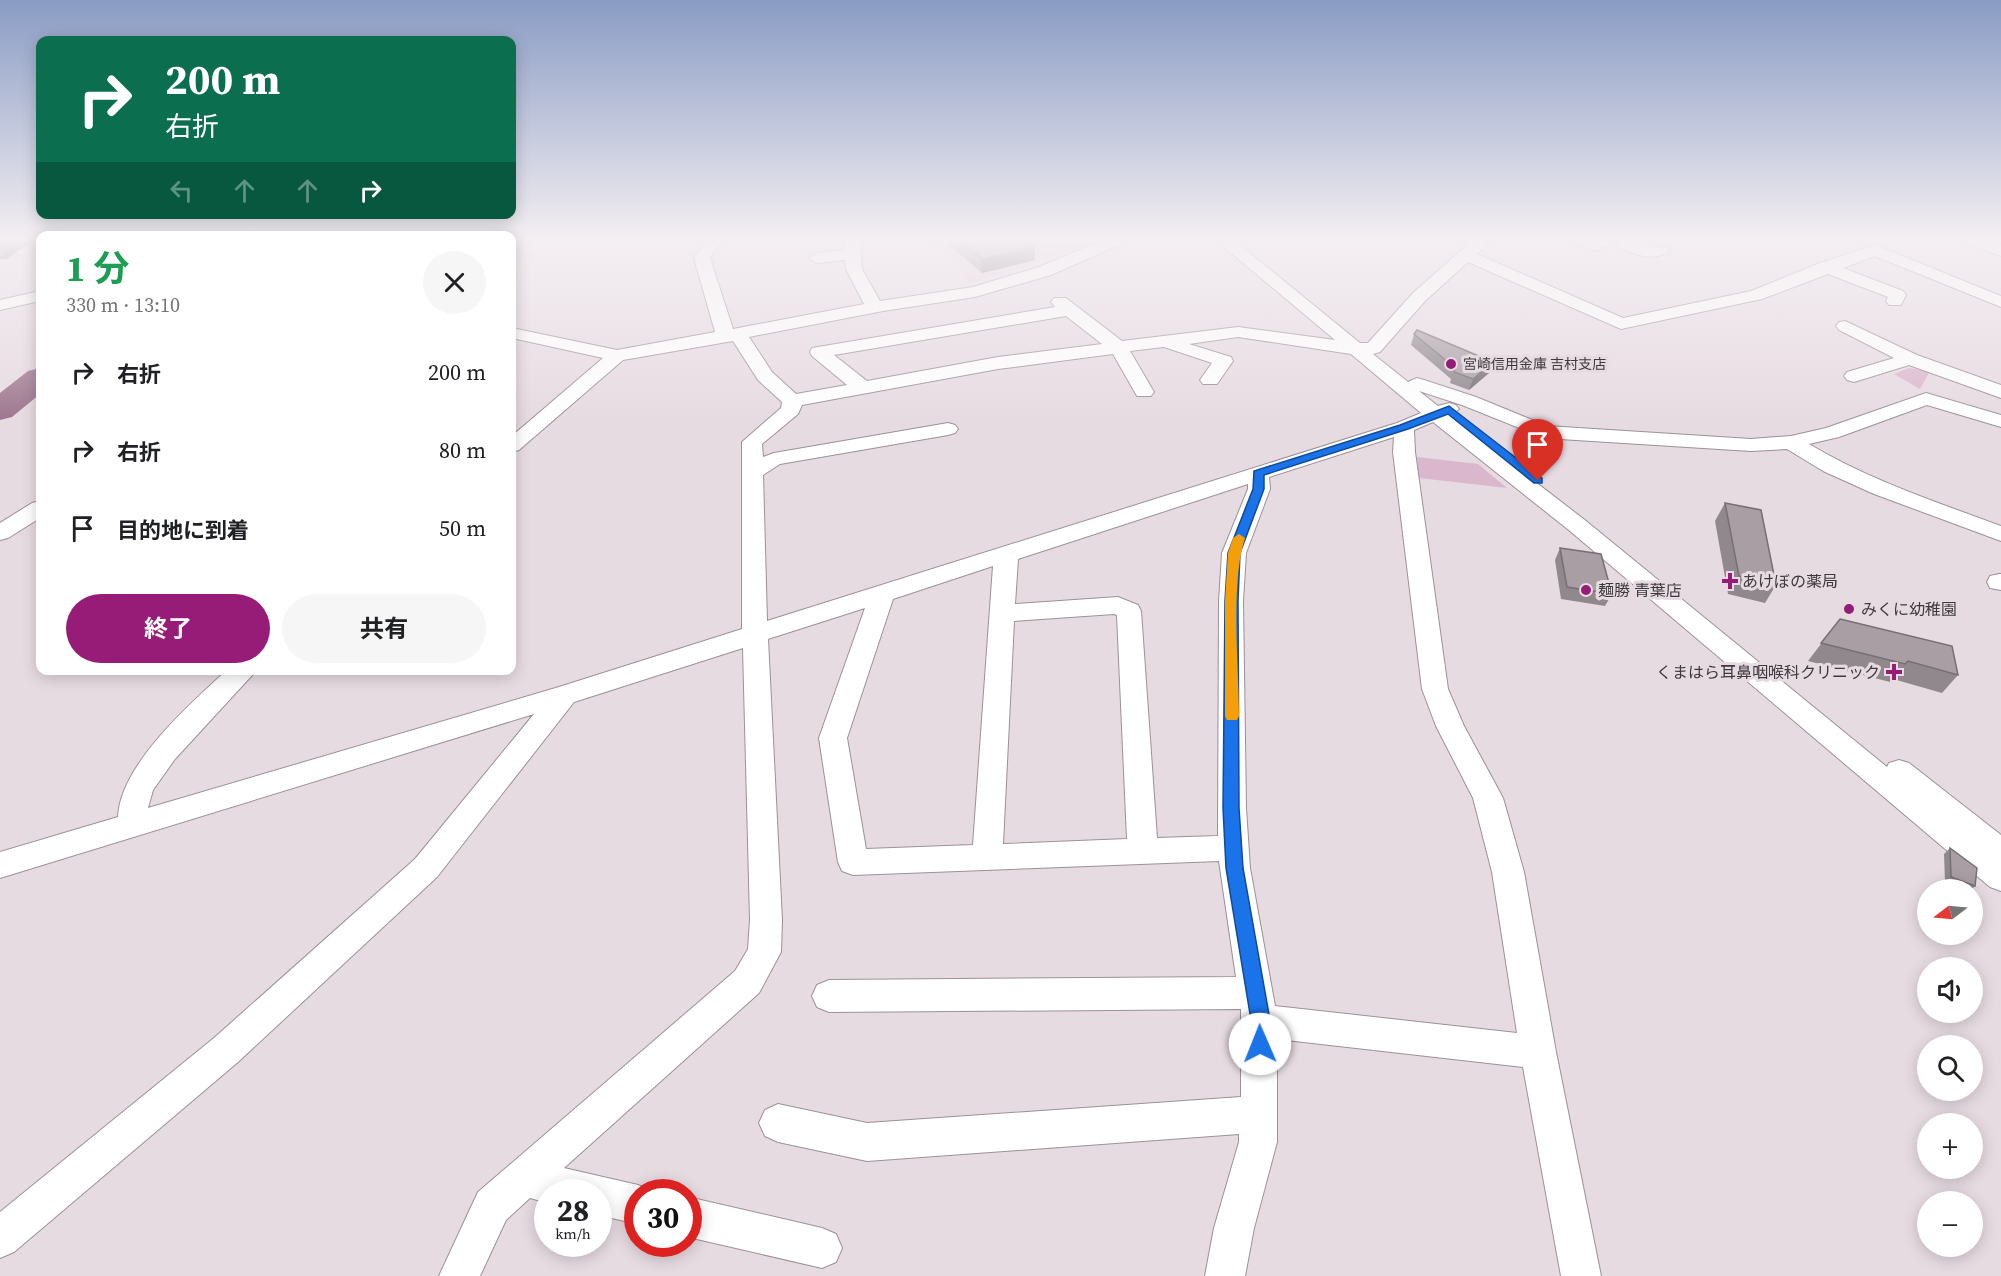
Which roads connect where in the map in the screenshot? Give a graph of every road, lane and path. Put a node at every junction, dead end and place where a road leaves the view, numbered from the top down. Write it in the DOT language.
graph roads {
  1 [pos="20,301"];
  2 [pos="714,301"];
  3 [pos="870,301"];
  4 [pos="921,301"];
  5 [pos="1302,301"];
  6 [pos="1307,301"];
  7 [pos="1415,301"];
  8 [pos="1566,301"];
  9 [pos="1735,301"];
  10 [pos="0,305"];
  11 [pos="874,308"];
  12 [pos="1845,326"];
  13 [pos="516,334"];
  14 [pos="734,335"];
  15 [pos="1169,342"];
  16 [pos="1119,348"];
  17 [pos="1364,348"];
  18 [pos="617,356"];
  19 [pos="1910,359"];
  20 [pos="1854,376"];
  21 [pos="1210,380"];
  22 [pos="1417,384"];
  23 [pos="863,388"];
  24 [pos="1144,392"];
  25 [pos="2001,392"];
  26 [pos="792,401"];
  27 [pos="1442,412"];
  28 [pos="2001,421"];
  29 [pos="1404,427"];
  30 [pos="948,429"];
  31 [pos="1791,442"];
  32 [pos="516,443"];
  33 [pos="752,472"];
  34 [pos="1258,473"];
  35 [pos="36,510"];
  36 [pos="0,533"];
  37 [pos="2001,534"];
  38 [pos="1006,554"];
  39 [pos="883,593"];
  40 [pos="1002,613"];
  41 [pos="755,633"];
  42 [pos="239,675"];
  43 [pos="565,694"];
  44 [pos="132,825"];
  45 [pos="1233,848"];
  46 [pos="1143,851"];
  47 [pos="2001,852"];
  48 [pos="987,857"];
  49 [pos="0,866"];
  50 [pos="2001,878"];
  51 [pos="829,996"];
  52 [pos="1258,1007"];
  53 [pos="1538,1052"];
  54 [pos="1258,1114"];
  55 [pos="778,1123"];
  56 [pos="524,1178"];
  57 [pos="534,1180"];
  58 [pos="702,1220"];
  59 [pos="0,1238"];
  60 [pos="822,1248"];
  61 [pos="459,1276"];
  62 [pos="1225,1276"];
  63 [pos="1581,1276"];
  1 -- 10 [label="street"];
  2 -- 14 [label="street"];
  3 -- 11 [label="street"];
  4 -- 11 [label="street"];
  5 -- 17 [label="street"];
  6 -- 17 [label="street"];
  7 -- 17 [label="street"];
  8 -- 9 [label="street"];
  11 -- 14 [label="street"];
  12 -- 19 [label="street"];
  13 -- 18 [label="street"];
  14 -- 18 [label="street"];
  14 -- 26 [label="street"];
  15 -- 16 [label="street"];
  15 -- 17 [label="street"];
  15 -- 21 [label="street"];
  16 -- 23 [label="street"];
  16 -- 23 [label="street"];
  16 -- 24 [label="street"];
  17 -- 22 [label="street"];
  17 -- 27 [label="street"];
  18 -- 32 [label="street"];
  19 -- 20 [label="street"];
  19 -- 25 [label="street"];
  22 -- 27 [label="street"];
  22 -- 31 [label="street"];
  23 -- 26 [label="street"];
  26 -- 33 [label="street"];
  27 -- 29 [label="street"];
  27 -- 47 [label="street"];
  27 -- 50 [label="street"];
  28 -- 31 [label="street"];
  29 -- 34 [label="street"];
  29 -- 53 [label="street"];
  30 -- 33 [label="street"];
  31 -- 37 [label="street"];
  33 -- 41 [label="street"];
  34 -- 38 [label="street"];
  34 -- 45 [label="street"];
  35 -- 36 [label="street"];
  38 -- 39 [label="street"];
  38 -- 40 [label="street"];
  39 -- 41 [label="street"];
  39 -- 48 [label="street"];
  40 -- 46 [label="street"];
  40 -- 48 [label="street"];
  41 -- 43 [label="street"];
  41 -- 56 [label="street"];
  42 -- 44 [label="street"];
  43 -- 44 [label="street"];
  43 -- 59 [label="street"];
  44 -- 49 [label="street"];
  45 -- 46 [label="street"];
  45 -- 52 [label="street"];
  46 -- 48 [label="street"];
  51 -- 52 [label="street"];
  52 -- 53 [label="street"];
  52 -- 54 [label="street"];
  53 -- 63 [label="street"];
  54 -- 55 [label="street"];
  54 -- 62 [label="street"];
  56 -- 57 [label="street"];
  56 -- 61 [label="street"];
  58 -- 60 [label="street"];
}
